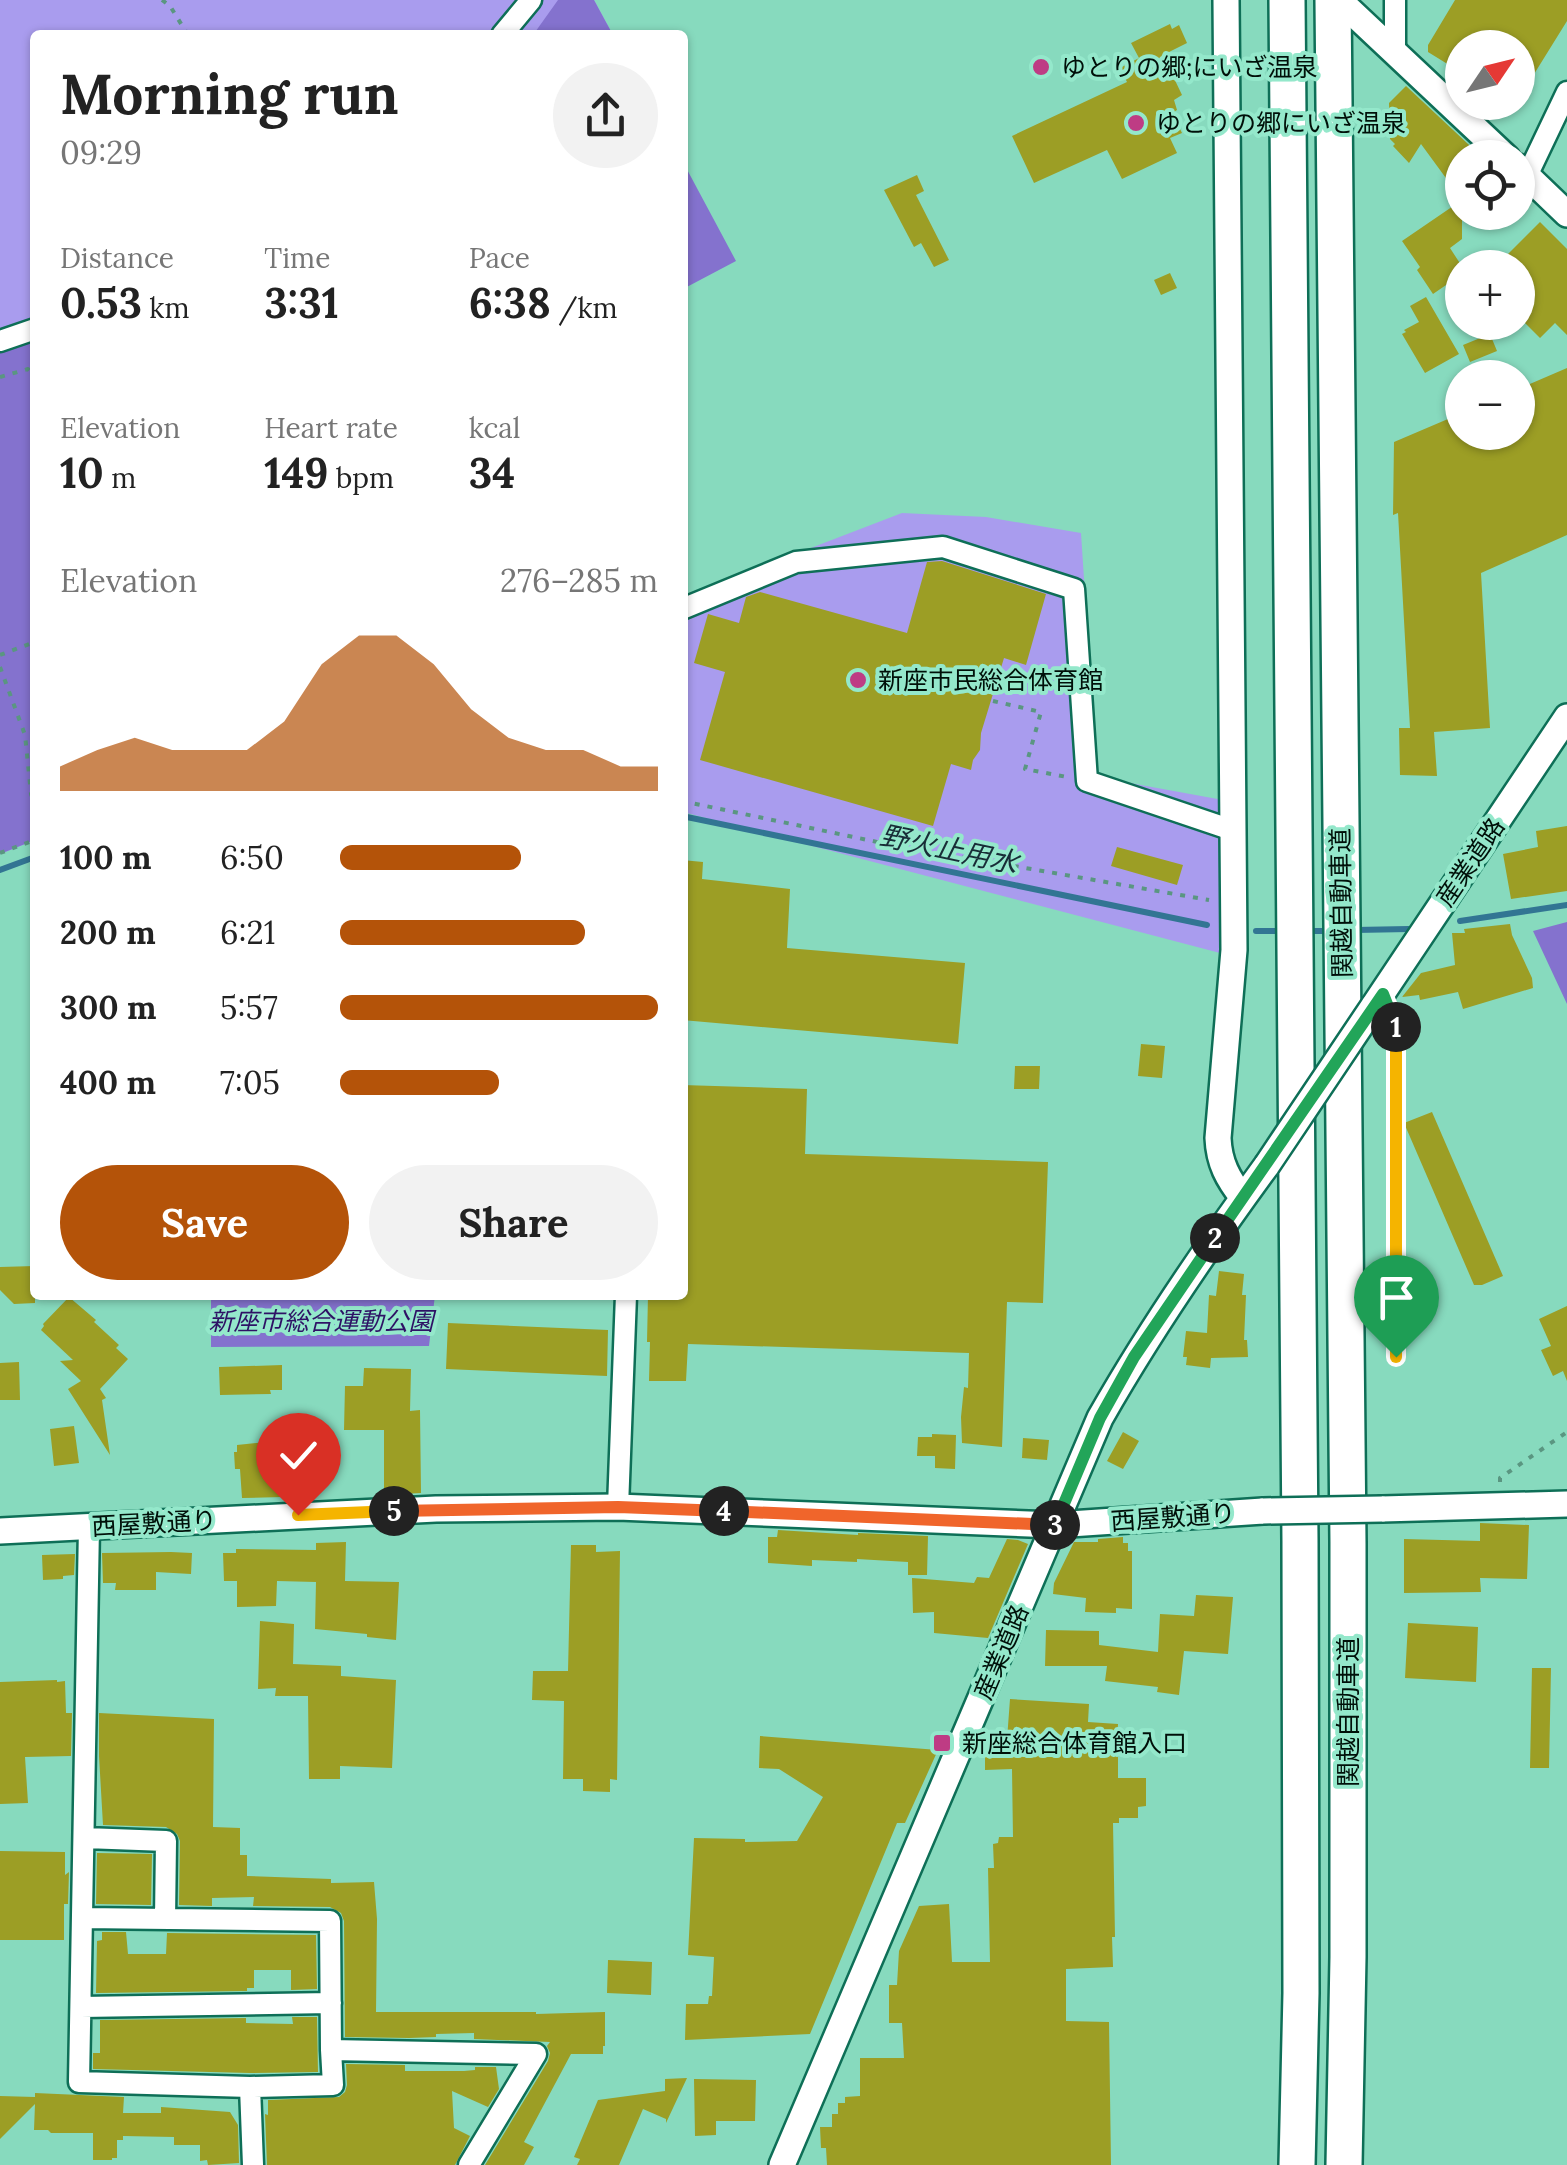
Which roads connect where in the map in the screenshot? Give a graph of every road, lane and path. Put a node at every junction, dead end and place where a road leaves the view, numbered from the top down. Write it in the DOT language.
graph roads {
  1 [pos="162,0"];
  2 [pos="531,0"];
  3 [pos="1226,0"];
  4 [pos="1288,0"];
  5 [pos="1336,0"];
  6 [pos="1395,0"];
  7 [pos="185,30"];
  8 [pos="506,30"];
  9 [pos="1395,50"];
  10 [pos="1567,92"];
  11 [pos="1489,140"];
  12 [pos="1535,149"];
  13 [pos="1535,184"];
  14 [pos="1567,214"];
  15 [pos="30,332"];
  16 [pos="0,342"];
  17 [pos="30,371"];
  18 [pos="0,377"];
  19 [pos="688,607"];
  20 [pos="30,644"];
  21 [pos="0,655"];
  22 [pos="0,667"];
  23 [pos="993,702"];
  24 [pos="1567,717"];
  25 [pos="1086,782"];
  26 [pos="30,784"];
  27 [pos="688,801"];
  28 [pos="1235,830"];
  29 [pos="30,842"];
  30 [pos="0,853"];
  31 [pos="1234,904"];
  32 [pos="1378,1001"];
  33 [pos="1243,1198"];
  34 [pos="626,1300"];
  35 [pos="1396,1357"];
  36 [pos="1567,1432"];
  37 [pos="1500,1478"];
  38 [pos="1567,1504"];
  39 [pos="618,1507"];
  40 [pos="1055,1525"];
  41 [pos="89,1526"];
  42 [pos="0,1531"];
  43 [pos="85,1838"];
  44 [pos="83,1918"];
  45 [pos="165,1919"];
  46 [pos="331,2002"];
  47 [pos="80,2007"];
  48 [pos="331,2050"];
  49 [pos="250,2087"];
  50 [pos="253,2165"];
  51 [pos="468,2165"];
  52 [pos="782,2165"];
  53 [pos="1297,2165"];
  54 [pos="1344,2165"];
  1 -- 7 [label="path"];
  2 -- 8 [label="street"];
  3 -- 28 [label="street"];
  4 -- 53 [label="highway, 関越自動車道"];
  5 -- 9 [label="street"];
  5 -- 54 [label="highway, 関越自動車道"];
  6 -- 9 [label="street"];
  9 -- 11 [label="street"];
  10 -- 12 [label="street"];
  13 -- 14 [label="street"];
  15 -- 16 [label="street"];
  17 -- 18 [label="path"];
  19 -- 25 [label="street"];
  20 -- 21 [label="path"];
  22 -- 26 [label="path"];
  23 -- 25 [label="path"];
  24 -- 32 [label="street, 産業道路"];
  25 -- 28 [label="street"];
  27 -- 31 [label="path"];
  28 -- 31 [label="street"];
  29 -- 30 [label="path"];
  31 -- 33 [label="street"];
  32 -- 33 [label="street, 産業道路, bridge"];
  32 -- 35 [label="path"];
  33 -- 40 [label="street, 産業道路"];
  34 -- 39 [label="street"];
  36 -- 37 [label="path"];
  38 -- 40 [label="street, 西屋敷通り, bridge"];
  39 -- 40 [label="street, 西屋敷通り"];
  39 -- 41 [label="street, 西屋敷通り"];
  40 -- 52 [label="street, 産業道路"];
  41 -- 42 [label="street, 西屋敷通り"];
  41 -- 43 [label="street"];
  43 -- 44 [label="street"];
  43 -- 45 [label="street"];
  44 -- 45 [label="street"];
  44 -- 47 [label="street"];
  45 -- 46 [label="street"];
  46 -- 47 [label="street"];
  46 -- 48 [label="street"];
  47 -- 49 [label="street"];
  48 -- 49 [label="street"];
  48 -- 51 [label="street"];
  49 -- 50 [label="street"];
}
